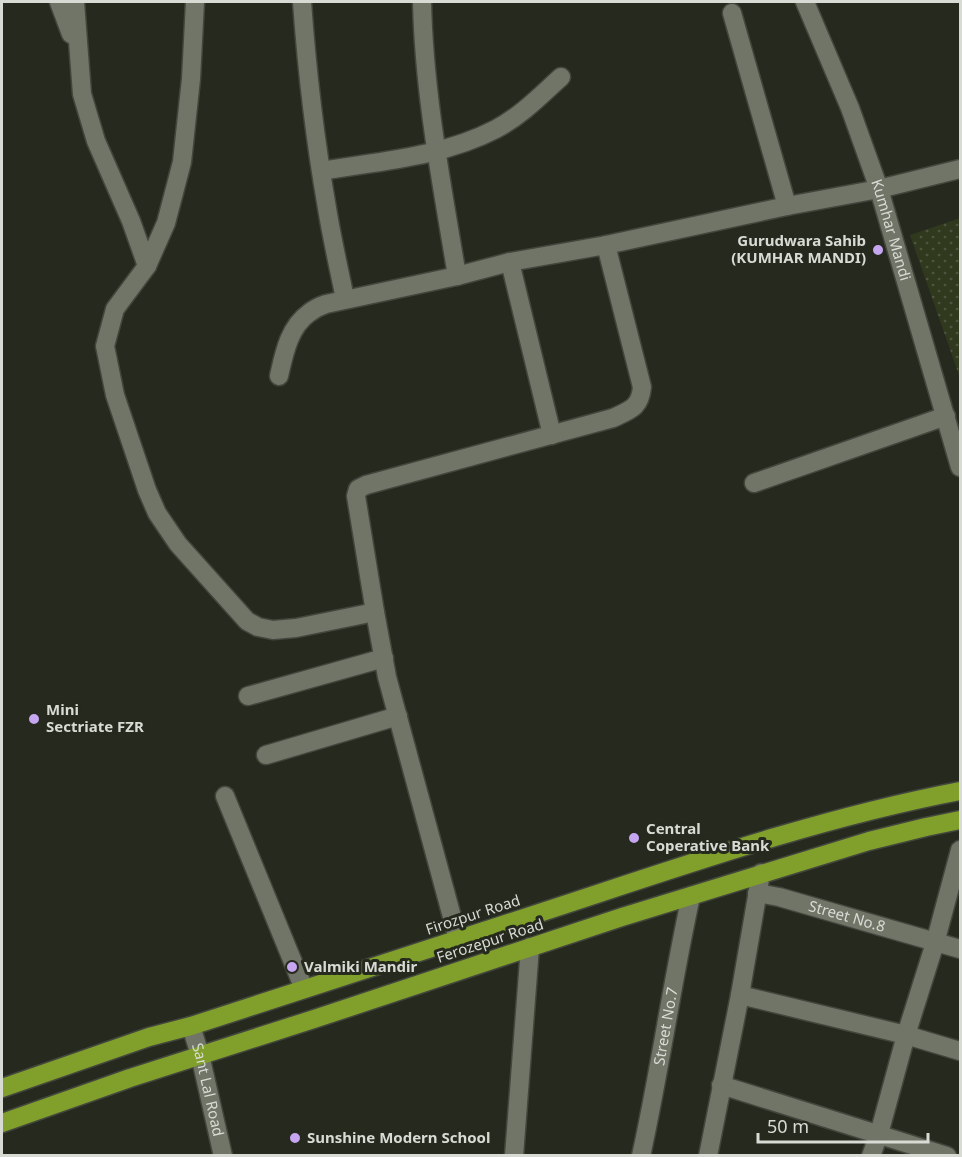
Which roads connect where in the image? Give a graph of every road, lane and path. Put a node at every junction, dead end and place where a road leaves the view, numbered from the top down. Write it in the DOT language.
graph roads {
  1 [pos="59,2"];
  2 [pos="75,2"];
  3 [pos="195,2"];
  4 [pos="302,2"];
  5 [pos="422,2"];
  6 [pos="805,2"];
  7 [pos="732,13"];
  8 [pos="78,54"];
  9 [pos="561,76"];
  10 [pos="436,152"];
  11 [pos="960,169"];
  12 [pos="321,171"];
  13 [pos="879,189"];
  14 [pos="787,206"];
  15 [pos="606,245"];
  16 [pos="510,262"];
  17 [pos="147,266"];
  18 [pos="457,276"];
  19 [pos="345,299"];
  20 [pos="279,376"];
  21 [pos="946,416"];
  22 [pos="552,435"];
  23 [pos="960,467"];
  24 [pos="754,483"];
  25 [pos="375,612"];
  26 [pos="384,658"];
  27 [pos="248,696"];
  28 [pos="398,716"];
  29 [pos="266,755"];
  30 [pos="960,791"];
  31 [pos="225,796"];
  32 [pos="960,820"];
  33 [pos="960,850"];
  34 [pos="761,873"];
  35 [pos="757,893"];
  36 [pos="691,896"];
  37 [pos="458,939"];
  38 [pos="935,943"];
  39 [pos="530,947"];
  40 [pos="960,950"];
  41 [pos="304,989"];
  42 [pos="740,995"];
  43 [pos="191,1026"];
  44 [pos="906,1035"];
  45 [pos="960,1051"];
  46 [pos="200,1055"];
  47 [pos="721,1085"];
  48 [pos="2,1088"];
  49 [pos="2,1122"];
  50 [pos="879,1134"];
  51 [pos="223,1155"];
  52 [pos="513,1155"];
  53 [pos="641,1155"];
  54 [pos="708,1155"];
  55 [pos="871,1155"];
  56 [pos="947,1155"];
  1 -- 8 [label="street"];
  2 -- 8 [label="street"];
  3 -- 17 [label="street"];
  4 -- 12 [label="street"];
  5 -- 10 [label="street"];
  6 -- 13 [label="street, Kumhar Mandi"];
  7 -- 14 [label="street"];
  8 -- 17 [label="street"];
  9 -- 10 [label="street"];
  10 -- 12 [label="street"];
  10 -- 18 [label="street"];
  11 -- 13 [label="street"];
  12 -- 19 [label="street"];
  13 -- 14 [label="street"];
  13 -- 21 [label="street, Kumhar Mandi"];
  14 -- 15 [label="street"];
  15 -- 16 [label="street"];
  15 -- 22 [label="street"];
  16 -- 18 [label="street"];
  16 -- 22 [label="street"];
  17 -- 25 [label="street"];
  18 -- 19 [label="street"];
  19 -- 20 [label="street"];
  21 -- 23 [label="street, Kumhar Mandi"];
  21 -- 24 [label="street"];
  22 -- 25 [label="street"];
  25 -- 26 [label="street"];
  26 -- 27 [label="street"];
  26 -- 28 [label="street"];
  28 -- 29 [label="street"];
  28 -- 37 [label="street"];
  30 -- 37 [label="highway, Firozpur Road"];
  31 -- 41 [label="street"];
  32 -- 34 [label="highway, Ferozepur Road"];
  33 -- 38 [label="street"];
  34 -- 35 [label="street"];
  34 -- 36 [label="highway, Ferozepur Road"];
  35 -- 38 [label="street, Street No.8"];
  35 -- 42 [label="street"];
  36 -- 39 [label="highway, Ferozepur Road"];
  36 -- 53 [label="street, Street No.7"];
  37 -- 41 [label="highway, Firozpur Road"];
  38 -- 40 [label="street, Street No.8"];
  38 -- 44 [label="street"];
  39 -- 46 [label="highway, Ferozepur Road"];
  39 -- 52 [label="street"];
  41 -- 43 [label="highway, Firozpur Road"];
  42 -- 44 [label="street"];
  42 -- 47 [label="street"];
  43 -- 46 [label="street, Sant Lal Road"];
  43 -- 48 [label="highway, Firozpur Road"];
  44 -- 45 [label="street"];
  44 -- 50 [label="street"];
  46 -- 49 [label="highway, Ferozepur Road"];
  46 -- 51 [label="street, Sant Lal Road"];
  47 -- 50 [label="street"];
  47 -- 54 [label="street"];
  50 -- 55 [label="street"];
  50 -- 56 [label="street"];
}
